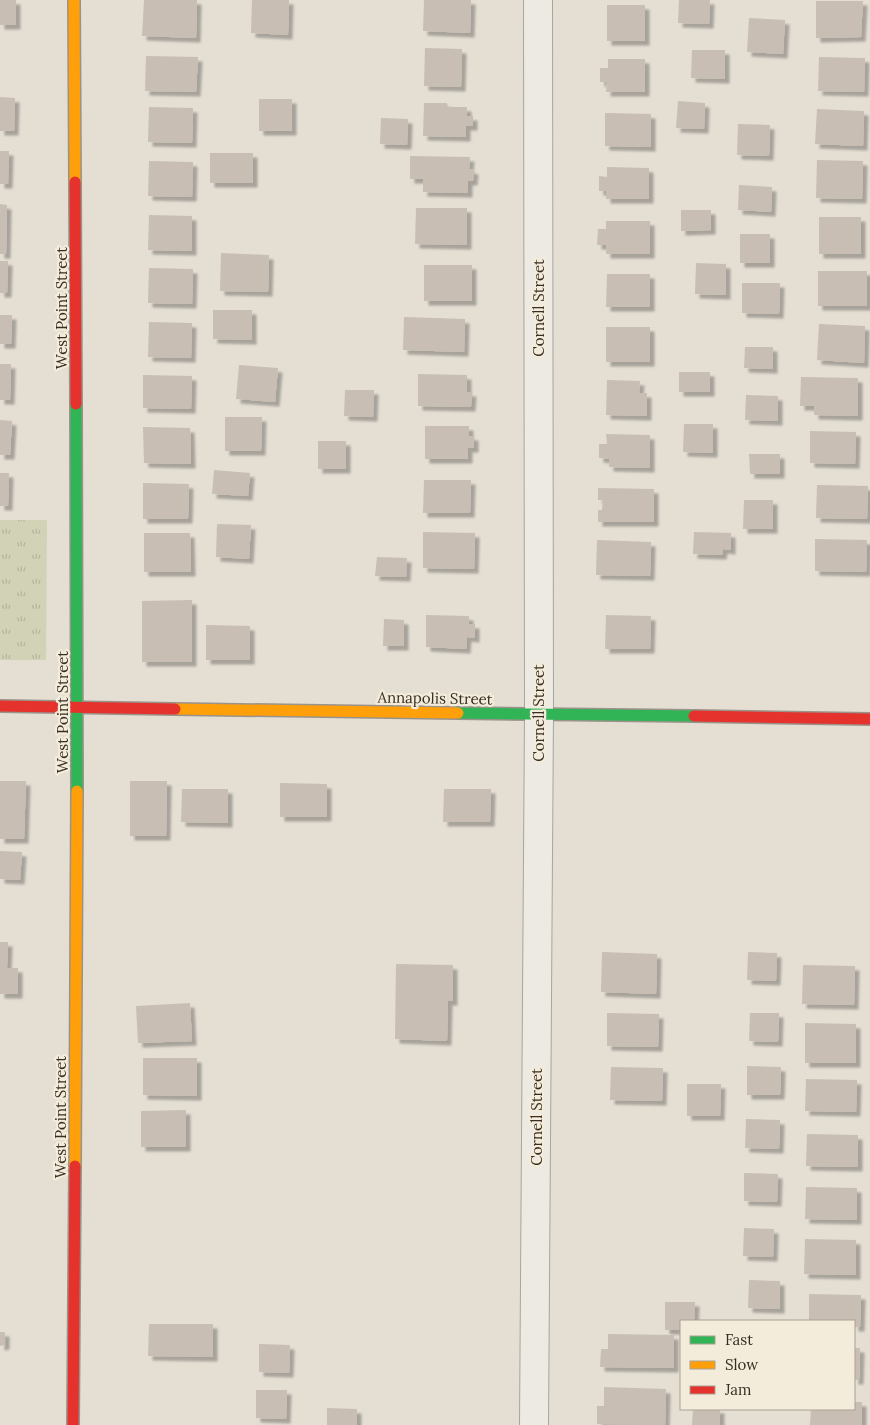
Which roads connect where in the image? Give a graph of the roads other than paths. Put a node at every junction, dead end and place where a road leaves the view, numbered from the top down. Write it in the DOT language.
graph roads {
  1 [pos="74,0"];
  2 [pos="538,0"];
  3 [pos="0,706"];
  4 [pos="77,707"];
  5 [pos="539,714"];
  6 [pos="870,719"];
  7 [pos="73,1425"];
  8 [pos="534,1425"];
  1 -- 4 [label="street, West Point Street"];
  2 -- 5 [label="street, Cornell Street"];
  3 -- 4 [label="street, Annapolis Street"];
  4 -- 5 [label="street, Annapolis Street"];
  4 -- 7 [label="street, West Point Street"];
  5 -- 6 [label="street, Annapolis Street"];
  5 -- 8 [label="street, Cornell Street"];
}
